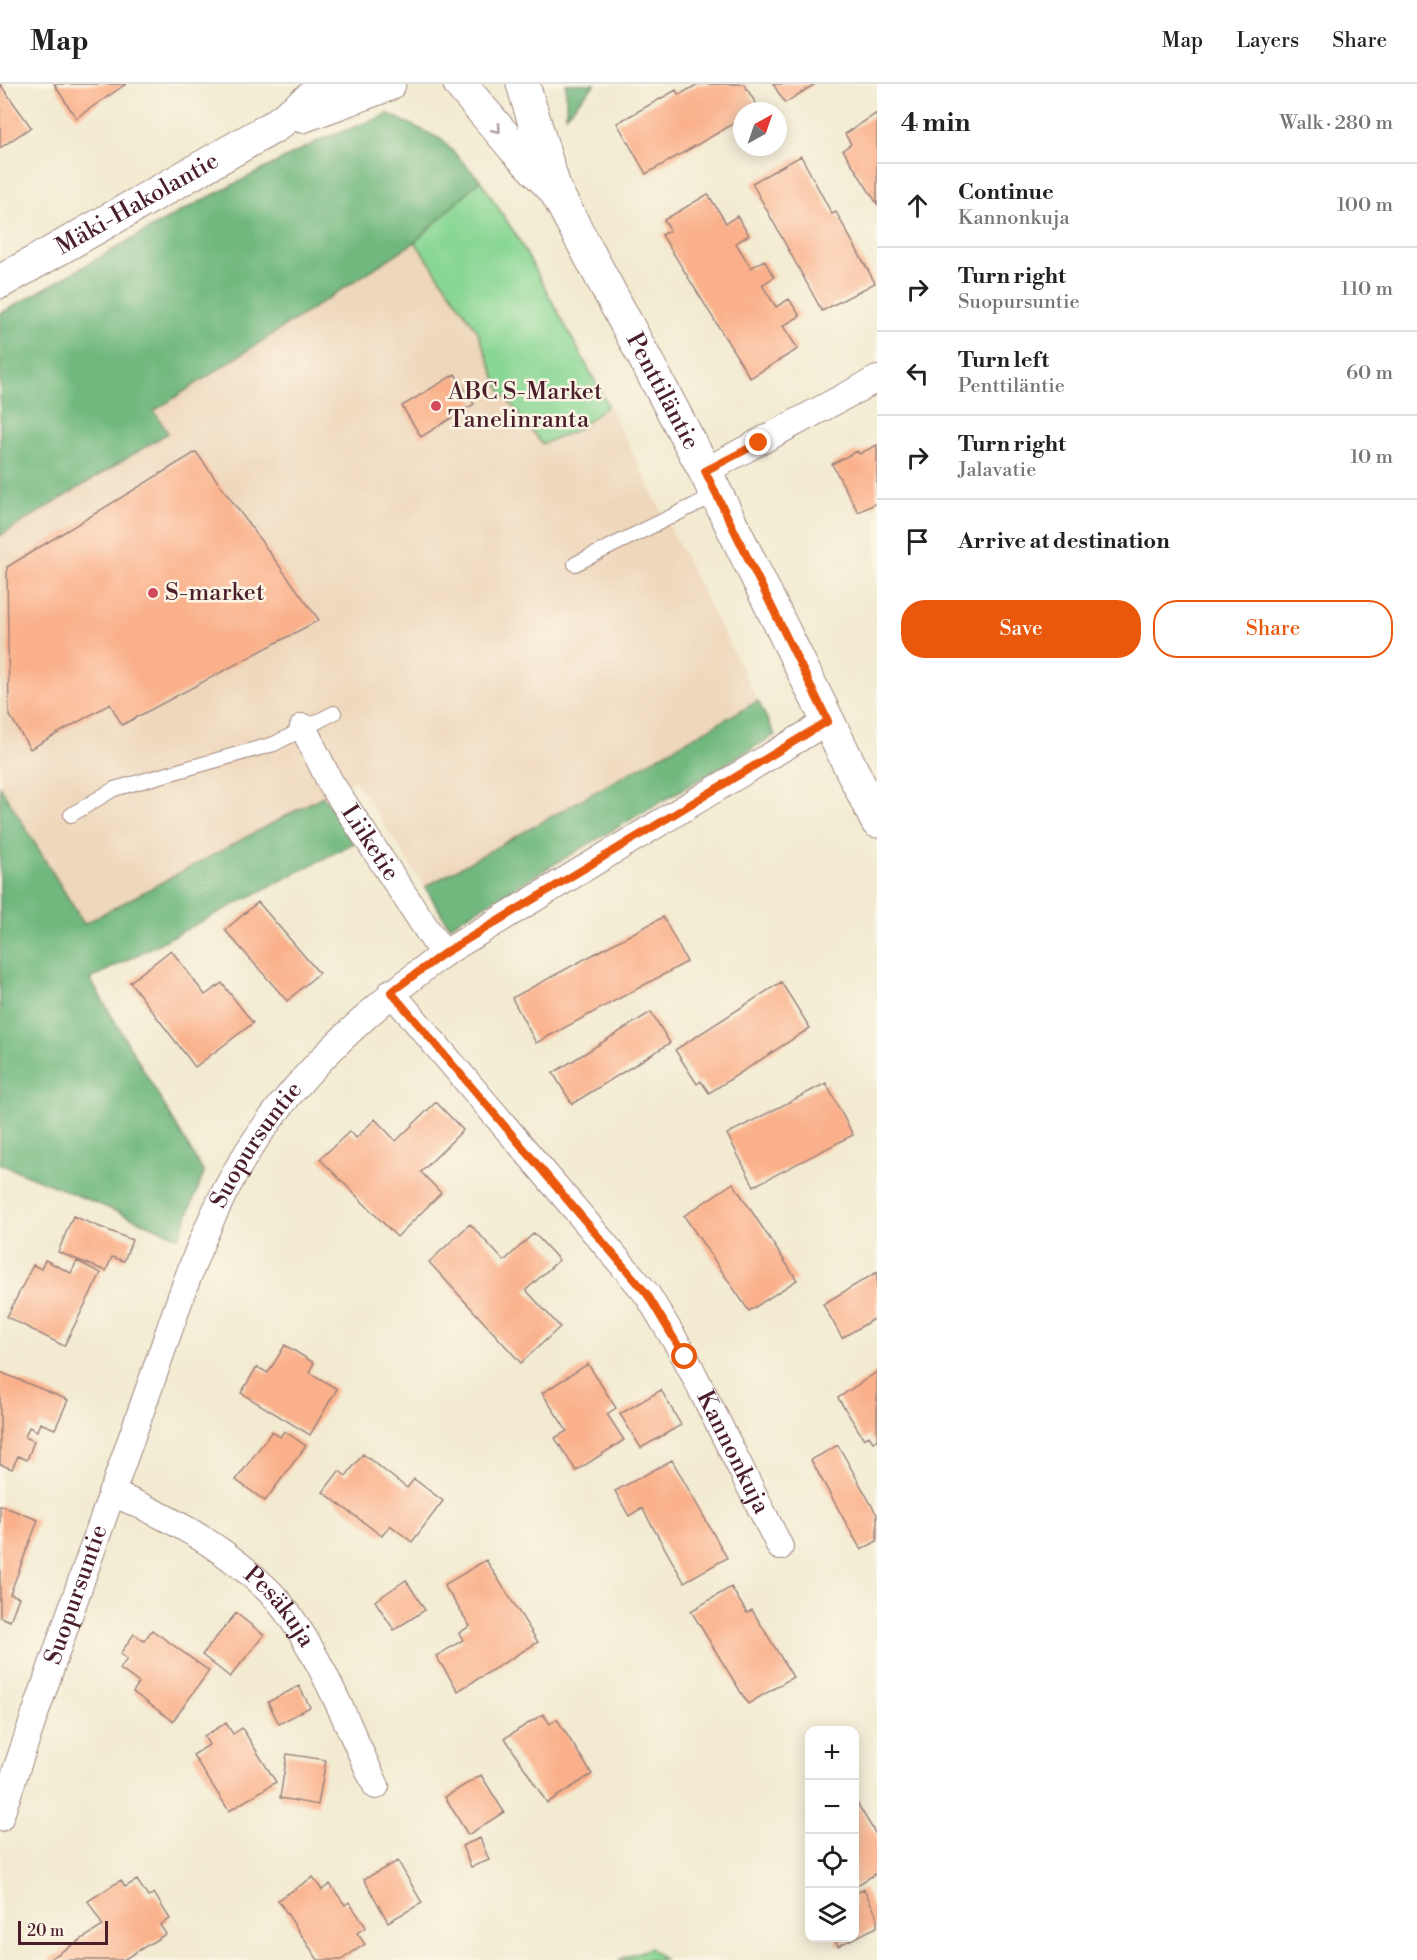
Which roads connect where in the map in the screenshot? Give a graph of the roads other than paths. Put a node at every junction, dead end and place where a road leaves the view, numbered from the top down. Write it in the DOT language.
graph roads {
  1 [pos="329,84"];
  2 [pos="390,84"];
  3 [pos="460,84"];
  4 [pos="523,84"];
  5 [pos="275,126"];
  6 [pos="555,190"];
  7 [pos="0,282"];
  8 [pos="877,379"];
  9 [pos="711,483"];
  10 [pos="575,564"];
  11 [pos="334,712"];
  12 [pos="828,721"];
  13 [pos="303,727"];
  14 [pos="70,815"];
  15 [pos="877,821"];
  16 [pos="443,954"];
  17 [pos="391,992"];
  18 [pos="111,1493"];
  19 [pos="780,1547"];
  20 [pos="376,1786"];
  21 [pos="0,1818"];
  1 -- 5 [label="street, Mäki-Hakolantie"];
  2 -- 5 [label="street, Mäki-Hakolantie"];
  3 -- 6 [label="street, Penttiläntie, one-way"];
  4 -- 6 [label="street, Penttiläntie"];
  5 -- 7 [label="street, Mäki-Hakolantie"];
  6 -- 9 [label="street, Penttiläntie"];
  8 -- 9 [label="street"];
  9 -- 10 [label="lane"];
  9 -- 12 [label="street, Penttiläntie"];
  11 -- 13 [label="lane"];
  12 -- 15 [label="street, Penttiläntie"];
  12 -- 16 [label="street, Suopursuntie"];
  13 -- 14 [label="lane"];
  13 -- 16 [label="street, Liiketie"];
  16 -- 17 [label="street, Suopursuntie"];
  17 -- 18 [label="street, Suopursuntie"];
  17 -- 19 [label="street, Kannonkuja"];
  18 -- 20 [label="street, Pesäkuja"];
  18 -- 21 [label="street, Suopursuntie"];
}
